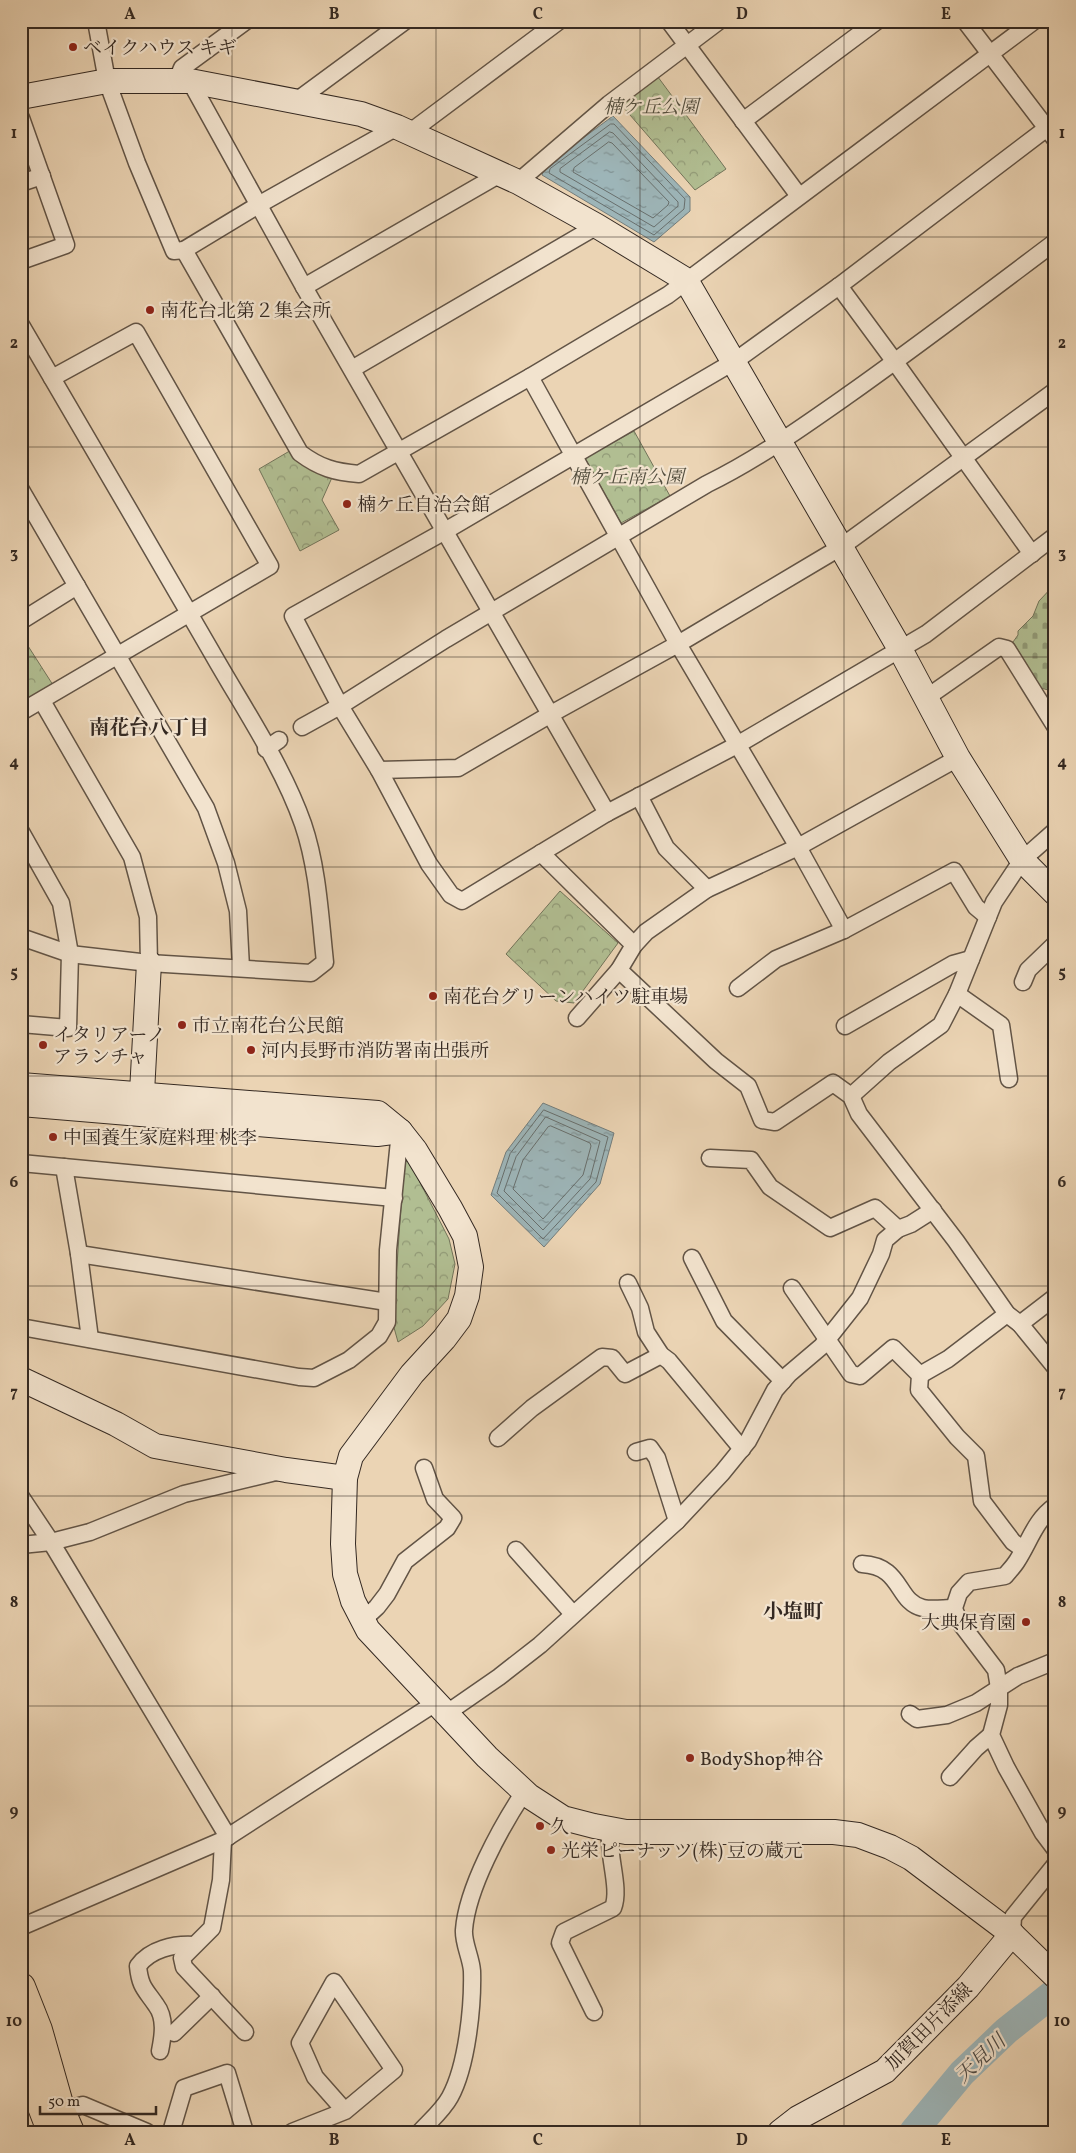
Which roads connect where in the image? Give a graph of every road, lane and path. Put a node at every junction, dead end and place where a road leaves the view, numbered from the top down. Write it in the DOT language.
graph roads {
  1 [pos="96,21"];
  2 [pos="246,21"];
  3 [pos="560,21"];
  4 [pos="669,21"];
  5 [pos="719,21"];
  6 [pos="877,21"];
  7 [pos="965,21"];
  8 [pos="1034,21"];
  9 [pos="398,23"];
  10 [pos="687,45"];
  11 [pos="990,54"];
  12 [pos="184,80"];
  13 [pos="106,81"];
  14 [pos="21,98"];
  15 [pos="295,102"];
  16 [pos="21,118"];
  17 [pos="743,121"];
  18 [pos="403,130"];
  19 [pos="1052,130"];
  20 [pos="42,176"];
  21 [pos="509,178"];
  22 [pos="21,183"];
  23 [pos="799,196"];
  24 [pos="260,204"];
  25 [pos="597,226"];
  26 [pos="1055,242"];
  27 [pos="184,250"];
  28 [pos="21,262"];
  29 [pos="686,280"];
  30 [pos="838,286"];
  31 [pos="304,287"];
  32 [pos="21,325"];
  33 [pos="735,361"];
  34 [pos="895,362"];
  35 [pos="352,369"];
  36 [pos="530,376"];
  37 [pos="52,378"];
  38 [pos="1055,392"];
  39 [pos="781,443"];
  40 [pos="398,451"];
  41 [pos="573,456"];
  42 [pos="965,459"];
  43 [pos="21,490"];
  44 [pos="445,531"];
  45 [pos="1055,536"];
  46 [pos="619,537"];
  47 [pos="841,547"];
  48 [pos="1032,554"];
  49 [pos="77,586"];
  50 [pos="188,612"];
  51 [pos="493,613"];
  52 [pos="21,621"];
  53 [pos="678,644"];
  54 [pos="900,649"];
  55 [pos="117,654"];
  56 [pos="926,698"];
  57 [pos="42,700"];
  58 [pos="340,706"];
  59 [pos="21,712"];
  60 [pos="551,714"];
  61 [pos="1055,726"];
  62 [pos="302,727"];
  63 [pos="737,745"];
  64 [pos="958,758"];
  65 [pos="379,770"];
  66 [pos="639,796"];
  67 [pos="607,813"];
  68 [pos="1055,831"];
  69 [pos="21,832"];
  70 [pos="798,847"];
  71 [pos="541,853"];
  72 [pos="1022,860"];
  73 [pos="707,889"];
  74 [pos="1055,893"];
  75 [pos="988,917"];
  76 [pos="844,930"];
  77 [pos="21,937"];
  78 [pos="1055,944"];
  79 [pos="634,945"];
  80 [pos="70,954"];
  81 [pos="971,959"];
  82 [pos="149,963"];
  83 [pos="241,968"];
  84 [pos="619,970"];
  85 [pos="1023,982"];
  86 [pos="738,988"];
  87 [pos="957,994"];
  88 [pos="577,1018"];
  89 [pos="21,1024"];
  90 [pos="845,1026"];
  91 [pos="1010,1079"];
  92 [pos="21,1086"];
  93 [pos="850,1096"];
  94 [pos="21,1104"];
  95 [pos="141,1105"];
  96 [pos="400,1131"];
  97 [pos="710,1158"];
  98 [pos="21,1163"];
  99 [pos="64,1167"];
  100 [pos="394,1198"];
  101 [pos="933,1210"];
  102 [pos="898,1228"];
  103 [pos="79,1254"];
  104 [pos="692,1258"];
  105 [pos="628,1283"];
  106 [pos="792,1288"];
  107 [pos="1055,1297"];
  108 [pos="387,1302"];
  109 [pos="1014,1319"];
  110 [pos="21,1327"];
  111 [pos="90,1339"];
  112 [pos="827,1340"];
  113 [pos="660,1355"];
  114 [pos="1055,1367"];
  115 [pos="920,1375"];
  116 [pos="21,1379"];
  117 [pos="783,1381"];
  118 [pos="498,1438"];
  119 [pos="742,1449"];
  120 [pos="636,1452"];
  121 [pos="424,1468"];
  122 [pos="286,1470"];
  123 [pos="345,1478"];
  124 [pos="21,1497"];
  125 [pos="1055,1506"];
  126 [pos="677,1521"];
  127 [pos="51,1542"];
  128 [pos="21,1545"];
  129 [pos="1023,1549"];
  130 [pos="516,1550"];
  131 [pos="862,1564"];
  132 [pos="954,1608"];
  133 [pos="573,1614"];
  134 [pos="363,1620"];
  135 [pos="1055,1661"];
  136 [pos="999,1688"];
  137 [pos="442,1708"];
  138 [pos="910,1714"];
  139 [pos="991,1735"];
  140 [pos="950,1777"];
  141 [pos="524,1792"];
  142 [pos="610,1829"];
  143 [pos="225,1838"];
  144 [pos="1055,1849"];
  145 [pos="1055,1865"];
  146 [pos="21,1927"];
  147 [pos="1012,1934"];
  148 [pos="193,1945"];
  149 [pos="1052,1973"];
  150 [pos="21,1987"];
  151 [pos="212,1996"];
  152 [pos="594,2012"];
  153 [pos="21,2018"];
  154 [pos="245,2032"];
  155 [pos="174,2033"];
  156 [pos="160,2051"];
  157 [pos="21,2052"];
  158 [pos="26,2089"];
  159 [pos="345,2111"];
  160 [pos="61,2125"];
  161 [pos="35,2132"];
  162 [pos="147,2132"];
  163 [pos="171,2132"];
  164 [pos="245,2132"];
  165 [pos="292,2132"];
  166 [pos="420,2132"];
  167 [pos="780,2132"];
  1 -- 13 [label="street"];
  2 -- 12 [label="street"];
  3 -- 18 [label="street"];
  4 -- 10 [label="street"];
  5 -- 10 [label="street"];
  6 -- 17 [label="street"];
  7 -- 11 [label="street"];
  8 -- 11 [label="street"];
  9 -- 15 [label="street"];
  10 -- 17 [label="street"];
  10 -- 21 [label="street"];
  11 -- 19 [label="street"];
  11 -- 23 [label="street"];
  12 -- 13 [label="street"];
  12 -- 15 [label="street"];
  12 -- 24 [label="street"];
  13 -- 14 [label="street"];
  13 -- 27 [label="street"];
  15 -- 18 [label="street"];
  16 -- 20 [label="street"];
  17 -- 23 [label="street"];
  18 -- 21 [label="street"];
  18 -- 24 [label="street"];
  19 -- 30 [label="street"];
  20 -- 22 [label="street"];
  20 -- 28 [label="street"];
  21 -- 25 [label="street"];
  21 -- 31 [label="street"];
  23 -- 29 [label="street"];
  24 -- 27 [label="street"];
  24 -- 31 [label="street"];
  25 -- 29 [label="street"];
  25 -- 35 [label="street"];
  26 -- 34 [label="street"];
  27 -- 40 [label="street"];
  29 -- 33 [label="street"];
  29 -- 36 [label="street"];
  30 -- 33 [label="street"];
  30 -- 34 [label="street"];
  31 -- 35 [label="street"];
  32 -- 37 [label="street"];
  33 -- 39 [label="street"];
  33 -- 41 [label="street"];
  34 -- 39 [label="street"];
  34 -- 42 [label="street"];
  35 -- 40 [label="street"];
  36 -- 40 [label="street"];
  36 -- 41 [label="street"];
  37 -- 50 [label="street"];
  37 -- 50 [label="street"];
  38 -- 42 [label="street"];
  39 -- 46 [label="street"];
  39 -- 47 [label="street"];
  40 -- 44 [label="street"];
  41 -- 44 [label="street"];
  41 -- 46 [label="street"];
  42 -- 47 [label="street"];
  42 -- 48 [label="street"];
  43 -- 49 [label="street"];
  44 -- 51 [label="street"];
  44 -- 58 [label="street"];
  45 -- 48 [label="street"];
  46 -- 51 [label="street"];
  46 -- 53 [label="street"];
  47 -- 53 [label="street"];
  47 -- 54 [label="street"];
  48 -- 54 [label="street"];
  49 -- 52 [label="street"];
  49 -- 55 [label="street"];
  50 -- 55 [label="street"];
  50 -- 83 [label="street"];
  51 -- 58 [label="street"];
  51 -- 60 [label="street"];
  53 -- 60 [label="street"];
  53 -- 63 [label="street"];
  54 -- 56 [label="street"];
  54 -- 63 [label="street"];
  55 -- 57 [label="street"];
  55 -- 83 [label="street"];
  56 -- 61 [label="street"];
  56 -- 64 [label="street"];
  57 -- 59 [label="street"];
  57 -- 82 [label="street"];
  58 -- 62 [label="street"];
  58 -- 65 [label="street"];
  60 -- 65 [label="street"];
  60 -- 67 [label="street"];
  63 -- 66 [label="street"];
  63 -- 70 [label="street"];
  64 -- 70 [label="street"];
  64 -- 72 [label="street"];
  65 -- 71 [label="street"];
  66 -- 67 [label="street"];
  66 -- 73 [label="street"];
  67 -- 71 [label="street"];
  68 -- 72 [label="street"];
  69 -- 80 [label="street"];
  70 -- 73 [label="street"];
  70 -- 76 [label="street"];
  71 -- 79 [label="street"];
  72 -- 74 [label="street"];
  72 -- 75 [label="street"];
  73 -- 79 [label="street"];
  75 -- 76 [label="street"];
  75 -- 81 [label="street"];
  76 -- 86 [label="street"];
  77 -- 80 [label="street"];
  78 -- 85 [label="street"];
  79 -- 84 [label="street"];
  80 -- 82 [label="street"];
  80 -- 89 [label="street"];
  81 -- 87 [label="street"];
  81 -- 90 [label="street"];
  82 -- 83 [label="street"];
  82 -- 95 [label="street"];
  84 -- 88 [label="street"];
  84 -- 93 [label="street"];
  87 -- 91 [label="street"];
  87 -- 93 [label="street"];
  92 -- 95 [label="street"];
  93 -- 101 [label="street"];
  94 -- 95 [label="street"];
  95 -- 96 [label="street"];
  96 -- 100 [label="street"];
  96 -- 123 [label="street"];
  97 -- 102 [label="street"];
  98 -- 99 [label="street"];
  99 -- 100 [label="street"];
  99 -- 103 [label="street"];
  100 -- 108 [label="street"];
  101 -- 102 [label="street"];
  101 -- 109 [label="street"];
  102 -- 112 [label="street"];
  103 -- 108 [label="street"];
  103 -- 111 [label="street"];
  104 -- 117 [label="street"];
  105 -- 113 [label="street"];
  106 -- 112 [label="street"];
  107 -- 109 [label="street"];
  108 -- 111 [label="street"];
  109 -- 114 [label="street"];
  109 -- 115 [label="street"];
  110 -- 111 [label="street"];
  112 -- 115 [label="street"];
  112 -- 117 [label="street"];
  113 -- 118 [label="street"];
  113 -- 119 [label="street"];
  115 -- 129 [label="street"];
  116 -- 122 [label="street"];
  117 -- 119 [label="street"];
  119 -- 126 [label="street"];
  120 -- 126 [label="street"];
  121 -- 134 [label="street"];
  122 -- 123 [label="street"];
  122 -- 127 [label="street"];
  123 -- 134 [label="street"];
  124 -- 127 [label="street"];
  125 -- 129 [label="street"];
  126 -- 133 [label="street"];
  127 -- 128 [label="street"];
  127 -- 143 [label="street"];
  129 -- 132 [label="street"];
  130 -- 133 [label="street"];
  131 -- 132 [label="street"];
  132 -- 136 [label="street"];
  133 -- 137 [label="street"];
  134 -- 137 [label="street"];
  135 -- 136 [label="street"];
  136 -- 138 [label="street"];
  136 -- 139 [label="street"];
  137 -- 141 [label="street"];
  137 -- 143 [label="street"];
  139 -- 140 [label="street"];
  139 -- 144 [label="street"];
  141 -- 142 [label="street"];
  141 -- 166 [label="street"];
  142 -- 147 [label="street"];
  142 -- 152 [label="street"];
  143 -- 146 [label="street"];
  143 -- 148 [label="street"];
  145 -- 147 [label="street"];
  147 -- 149 [label="street"];
  147 -- 167 [label="street, 加賀田片添線"];
  148 -- 151 [label="street"];
  148 -- 156 [label="street"];
  150 -- 160 [label="highway"];
  151 -- 154 [label="street"];
  151 -- 155 [label="street"];
  153 -- 158 [label="highway"];
  157 -- 158 [label="highway"];
  158 -- 160 [label="highway"];
  158 -- 161 [label="highway"];
  159 -- 159 [label="street"];
  159 -- 165 [label="street"];
  160 -- 162 [label="street"];
  163 -- 164 [label="street"];
}
